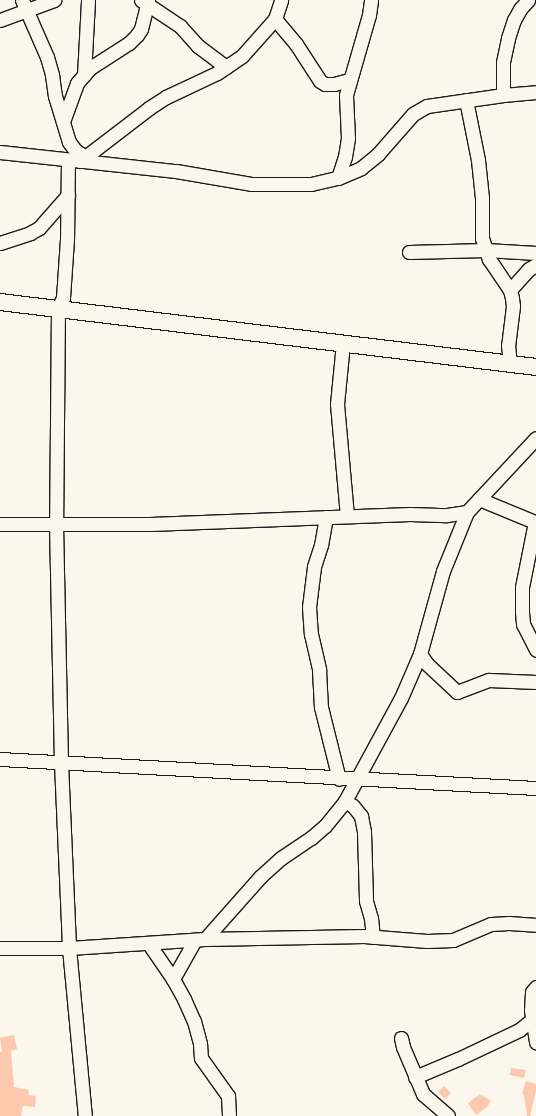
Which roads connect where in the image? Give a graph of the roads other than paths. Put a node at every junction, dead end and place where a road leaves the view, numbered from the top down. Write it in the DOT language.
graph roads {
  1 [pos="54,0"];
  2 [pos="88,0"];
  3 [pos="281,0"];
  4 [pos="371,0"];
  5 [pos="528,0"];
  6 [pos="146,1"];
  7 [pos="24,5"];
  8 [pos="275,19"];
  9 [pos="0,20"];
  10 [pos="226,67"];
  11 [pos="84,75"];
  12 [pos="349,80"];
  13 [pos="536,92"];
  14 [pos="503,95"];
  15 [pos="466,100"];
  16 [pos="64,119"];
  17 [pos="0,152"];
  18 [pos="78,159"];
  19 [pos="338,178"];
  20 [pos="68,196"];
  21 [pos="0,243"];
  22 [pos="486,250"];
  23 [pos="409,252"];
  24 [pos="536,253"];
  25 [pos="536,266"];
  26 [pos="510,290"];
  27 [pos="0,302"];
  28 [pos="58,308"];
  29 [pos="343,343"];
  30 [pos="510,364"];
  31 [pos="536,367"];
  32 [pos="536,438"];
  33 [pos="480,499"];
  34 [pos="467,512"];
  35 [pos="346,516"];
  36 [pos="326,517"];
  37 [pos="0,524"];
  38 [pos="56,524"];
  39 [pos="536,650"];
  40 [pos="420,654"];
  41 [pos="536,682"];
  42 [pos="0,759"];
  43 [pos="61,762"];
  44 [pos="339,779"];
  45 [pos="356,780"];
  46 [pos="536,788"];
  47 [pos="345,800"];
  48 [pos="536,925"];
  49 [pos="373,937"];
  50 [pos="200,940"];
  51 [pos="149,944"];
  52 [pos="0,948"];
  53 [pos="69,948"];
  54 [pos="173,979"];
  55 [pos="536,987"];
  56 [pos="532,1020"];
  57 [pos="401,1038"];
  58 [pos="536,1043"];
  59 [pos="415,1077"];
  60 [pos="85,1116"];
  61 [pos="230,1116"];
  62 [pos="448,1116"];
  1 -- 7 [label="street"];
  2 -- 11 [label="street"];
  3 -- 8 [label="street"];
  4 -- 12 [label="street"];
  5 -- 14 [label="street"];
  6 -- 10 [label="street"];
  6 -- 11 [label="street"];
  7 -- 9 [label="street"];
  7 -- 16 [label="street"];
  8 -- 10 [label="street"];
  8 -- 12 [label="street"];
  10 -- 18 [label="street"];
  11 -- 16 [label="street"];
  12 -- 19 [label="street"];
  13 -- 14 [label="street"];
  14 -- 15 [label="street"];
  15 -- 19 [label="street"];
  15 -- 22 [label="street"];
  16 -- 18 [label="street"];
  17 -- 18 [label="street"];
  18 -- 19 [label="street"];
  18 -- 20 [label="street"];
  20 -- 21 [label="street"];
  20 -- 28 [label="street"];
  22 -- 23 [label="street"];
  22 -- 24 [label="street"];
  22 -- 26 [label="street"];
  25 -- 26 [label="street"];
  26 -- 30 [label="street"];
  27 -- 28 [label="main road"];
  28 -- 29 [label="main road"];
  28 -- 38 [label="street"];
  29 -- 30 [label="main road"];
  29 -- 35 [label="street"];
  30 -- 31 [label="main road"];
  32 -- 33 [label="street"];
  33 -- 34 [label="street"];
  33 -- 39 [label="street"];
  34 -- 35 [label="street"];
  34 -- 40 [label="street"];
  35 -- 36 [label="street"];
  36 -- 38 [label="street"];
  36 -- 44 [label="street"];
  37 -- 38 [label="street"];
  38 -- 43 [label="street"];
  40 -- 41 [label="street"];
  40 -- 45 [label="street"];
  42 -- 43 [label="street"];
  43 -- 44 [label="street"];
  43 -- 53 [label="street"];
  44 -- 45 [label="street"];
  45 -- 46 [label="street"];
  45 -- 47 [label="street"];
  47 -- 49 [label="street"];
  47 -- 50 [label="street"];
  48 -- 49 [label="street"];
  49 -- 50 [label="street"];
  50 -- 51 [label="street"];
  50 -- 54 [label="street"];
  51 -- 53 [label="street"];
  51 -- 54 [label="street"];
  52 -- 53 [label="street"];
  53 -- 60 [label="street"];
  54 -- 61 [label="street"];
  55 -- 56 [label="street"];
  56 -- 58 [label="street"];
  56 -- 59 [label="street"];
  57 -- 59 [label="street"];
  59 -- 62 [label="street"];
}
